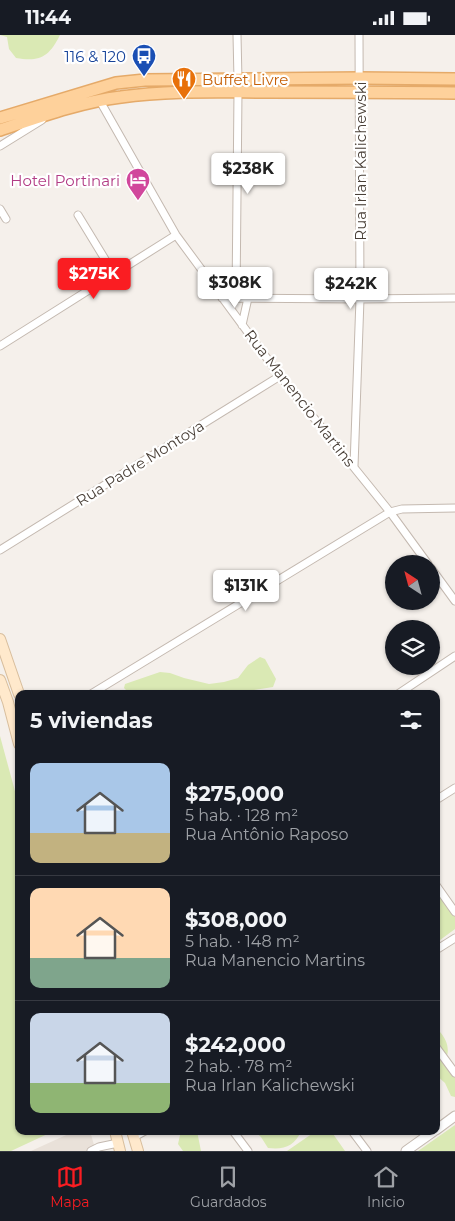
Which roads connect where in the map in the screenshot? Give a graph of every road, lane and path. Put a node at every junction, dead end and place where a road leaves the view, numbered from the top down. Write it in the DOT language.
graph roads {
  1 [pos="237,35"];
  2 [pos="360,35"];
  3 [pos="360,78"];
  4 [pos="455,79"];
  5 [pos="238,86"];
  6 [pos="360,92"];
  7 [pos="455,93"];
  8 [pos="100,101"];
  9 [pos="56,111"];
  10 [pos="0,118"];
  11 [pos="0,130"];
  12 [pos="0,146"];
  13 [pos="0,209"];
  14 [pos="78,215"];
  15 [pos="6,219"];
  16 [pos="176,235"];
  17 [pos="114,274"];
  18 [pos="222,297"];
  19 [pos="236,298"];
  20 [pos="248,298"];
  21 [pos="455,298"];
  22 [pos="360,299"];
  23 [pos="242,325"];
  24 [pos="0,346"];
  25 [pos="280,376"];
  26 [pos="354,466"];
  27 [pos="455,508"];
  28 [pos="390,512"];
  29 [pos="0,550"];
  30 [pos="421,555"];
  31 [pos="440,580"];
  32 [pos="455,601"];
  33 [pos="0,639"];
  34 [pos="455,655"];
  35 [pos="0,680"];
  36 [pos="18,690"];
  37 [pos="98,690"];
  38 [pos="404,690"];
  39 [pos="4,704"];
  40 [pos="15,733"];
  41 [pos="455,788"];
  42 [pos="440,797"];
  43 [pos="440,891"];
  44 [pos="455,912"];
  45 [pos="455,938"];
  46 [pos="440,947"];
  47 [pos="440,1052"];
  48 [pos="455,1073"];
  49 [pos="455,1116"];
  50 [pos="440,1126"];
  51 [pos="132,1135"];
  52 [pos="133,1135"];
  53 [pos="236,1135"];
  54 [pos="355,1135"];
  55 [pos="428,1135"];
  56 [pos="119,1147"];
  57 [pos="91,1151"];
  58 [pos="138,1151"];
  59 [pos="248,1151"];
  60 [pos="367,1151"];
  61 [pos="406,1151"];
  1 -- 5 [label="street"];
  2 -- 3 [label="street, Rua Irlan Kalichewski"];
  3 -- 4 [label="main road"];
  3 -- 5 [label="main road"];
  3 -- 6 [label="street, Rua Irlan Kalichewski"];
  5 -- 6 [label="main road"];
  5 -- 8 [label="main road"];
  5 -- 10 [label="main road"];
  5 -- 19 [label="street"];
  6 -- 7 [label="main road"];
  6 -- 22 [label="street, Rua Irlan Kalichewski"];
  8 -- 9 [label="main road"];
  8 -- 16 [label="street, Rua Manencio Martins"];
  9 -- 11 [label="main road"];
  9 -- 12 [label="street"];
  13 -- 15 [label="street"];
  14 -- 17 [label="street"];
  16 -- 17 [label="street"];
  16 -- 18 [label="street, Rua Manencio Martins"];
  17 -- 24 [label="street"];
  18 -- 19 [label="street"];
  18 -- 23 [label="street, Rua Manencio Martins"];
  19 -- 20 [label="street"];
  20 -- 22 [label="street"];
  20 -- 23 [label="street"];
  21 -- 22 [label="street"];
  22 -- 26 [label="street, Rua Irlan Kalichewski"];
  23 -- 25 [label="street, Rua Manencio Martins"];
  25 -- 26 [label="street, Rua Manencio Martins"];
  25 -- 29 [label="street, Rua Padre Montoya"];
  26 -- 28 [label="street, Rua Manencio Martins"];
  27 -- 28 [label="street"];
  28 -- 30 [label="street, Rua Manencio Martins"];
  28 -- 37 [label="street"];
  31 -- 32 [label="street"];
  33 -- 36 [label="main road"];
  34 -- 38 [label="street"];
  35 -- 39 [label="main road"];
  39 -- 40 [label="main road"];
  41 -- 42 [label="street"];
  43 -- 44 [label="street"];
  45 -- 46 [label="street"];
  47 -- 48 [label="street"];
  49 -- 50 [label="street"];
  51 -- 56 [label="main road"];
  52 -- 58 [label="main road"];
  53 -- 59 [label="street"];
  54 -- 60 [label="street"];
  55 -- 61 [label="street"];
  56 -- 57 [label="street"];
}
